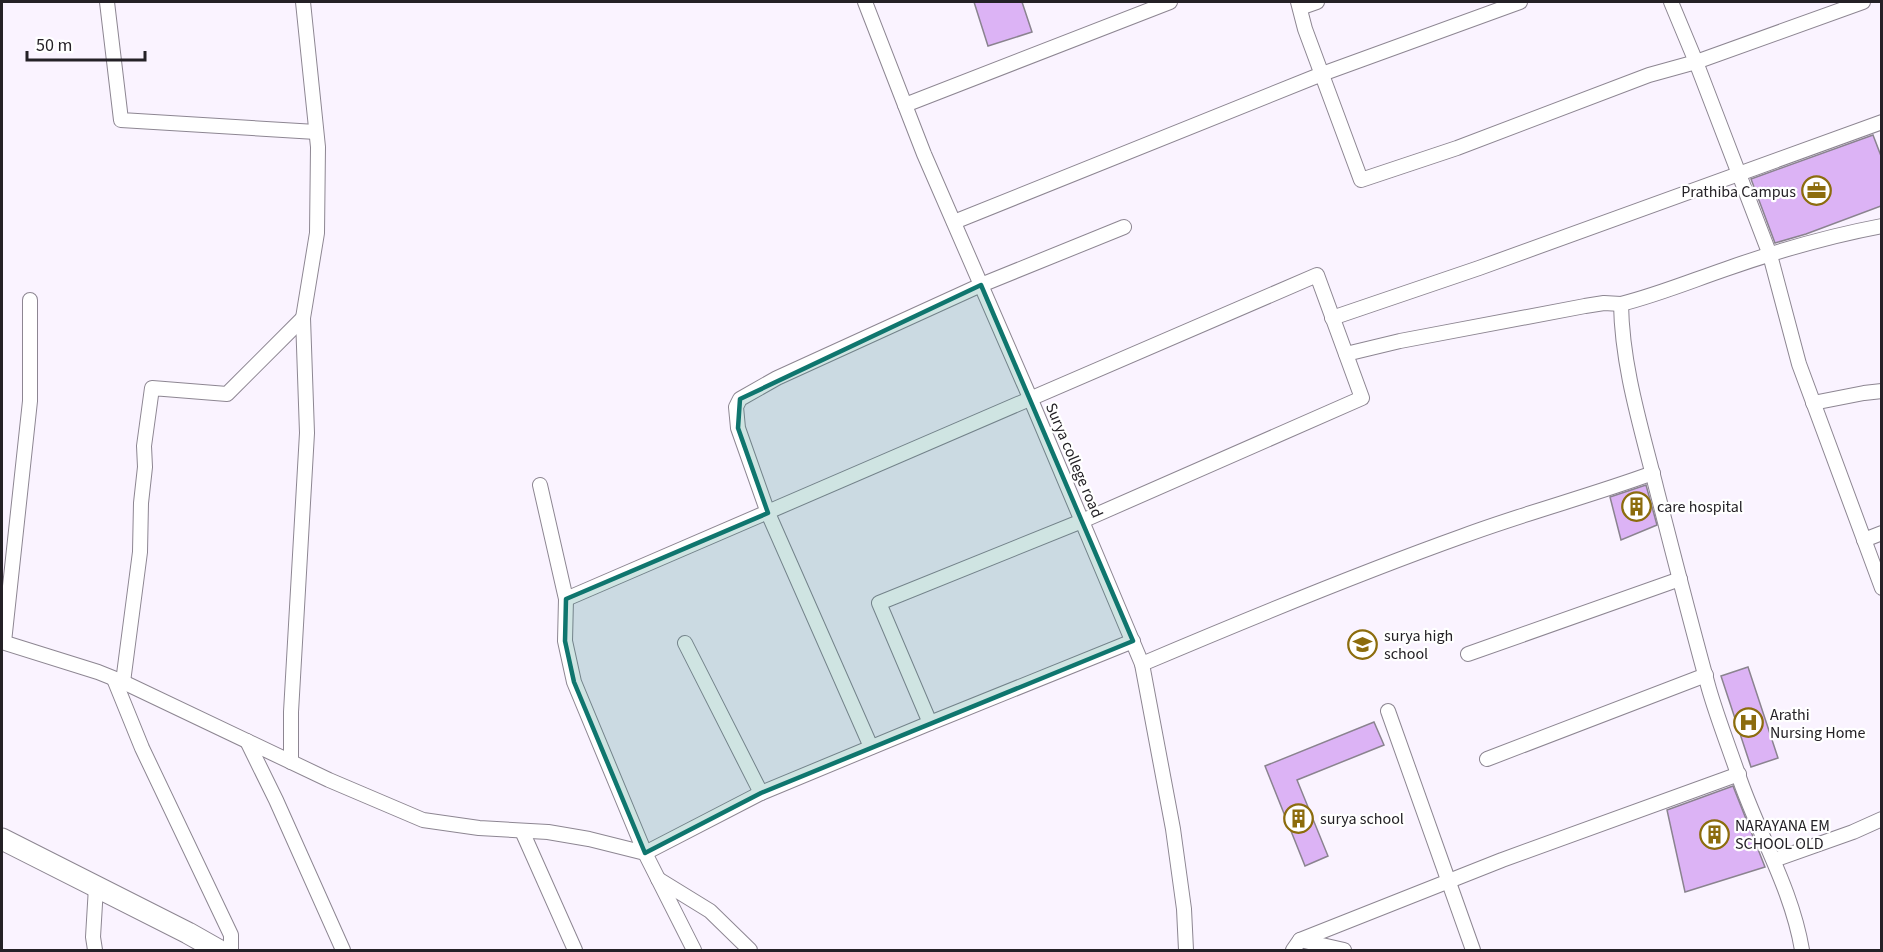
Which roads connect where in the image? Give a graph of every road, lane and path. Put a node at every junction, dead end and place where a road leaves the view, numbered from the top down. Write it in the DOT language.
graph roads {
  1 [pos="107,2"];
  2 [pos="303,2"];
  3 [pos="865,2"];
  4 [pos="1170,2"];
  5 [pos="1317,2"];
  6 [pos="1520,2"];
  7 [pos="1671,2"];
  8 [pos="1863,2"];
  9 [pos="1299,5"];
  10 [pos="1696,62"];
  11 [pos="1323,74"];
  12 [pos="905,105"];
  13 [pos="1881,122"];
  14 [pos="316,132"];
  15 [pos="1740,174"];
  16 [pos="954,222"];
  17 [pos="1881,226"];
  18 [pos="1124,227"];
  19 [pos="1770,255"];
  20 [pos="981,285"];
  21 [pos="30,300"];
  22 [pos="1621,304"];
  23 [pos="303,318"];
  24 [pos="1332,318"];
  25 [pos="1346,354"];
  26 [pos="1881,391"];
  27 [pos="1031,400"];
  28 [pos="1813,403"];
  29 [pos="1653,473"];
  30 [pos="540,485"];
  31 [pos="768,513"];
  32 [pos="1082,520"];
  33 [pos="1881,534"];
  34 [pos="1864,540"];
  35 [pos="1680,579"];
  36 [pos="1881,588"];
  37 [pos="566,599"];
  38 [pos="1133,641"];
  39 [pos="3,642"];
  40 [pos="685,643"];
  41 [pos="1468,654"];
  42 [pos="1142,664"];
  43 [pos="1706,675"];
  44 [pos="118,681"];
  45 [pos="1388,711"];
  46 [pos="930,723"];
  47 [pos="247,741"];
  48 [pos="871,747"];
  49 [pos="1487,759"];
  50 [pos="291,762"];
  51 [pos="1738,774"];
  52 [pos="761,793"];
  53 [pos="1881,819"];
  54 [pos="522,831"];
  55 [pos="2,839"];
  56 [pos="645,852"];
  57 [pos="1774,860"];
  58 [pos="658,879"];
  59 [pos="1448,882"];
  60 [pos="96,886"];
  61 [pos="1297,945"];
  62 [pos="95,951"];
  63 [pos="218,951"];
  64 [pos="231,951"];
  65 [pos="343,951"];
  66 [pos="575,951"];
  67 [pos="694,951"];
  68 [pos="750,951"];
  69 [pos="1186,951"];
  70 [pos="1344,951"];
  71 [pos="1473,951"];
  72 [pos="1802,951"];
  1 -- 14 [label="street"];
  2 -- 14 [label="street"];
  3 -- 12 [label="street, Surya college road"];
  4 -- 12 [label="street"];
  5 -- 9 [label="street"];
  6 -- 11 [label="street"];
  7 -- 10 [label="street"];
  8 -- 10 [label="street"];
  9 -- 11 [label="street"];
  10 -- 11 [label="street"];
  10 -- 15 [label="street"];
  11 -- 16 [label="street"];
  12 -- 16 [label="street, Surya college road"];
  13 -- 15 [label="street"];
  14 -- 23 [label="street"];
  15 -- 19 [label="street"];
  15 -- 24 [label="street"];
  16 -- 20 [label="street, Surya college road"];
  17 -- 19 [label="street"];
  18 -- 20 [label="street"];
  19 -- 22 [label="street"];
  19 -- 28 [label="street"];
  20 -- 27 [label="street, Surya college road"];
  20 -- 31 [label="street"];
  21 -- 39 [label="street"];
  22 -- 25 [label="street"];
  22 -- 29 [label="street"];
  23 -- 44 [label="street"];
  23 -- 50 [label="street"];
  24 -- 25 [label="street"];
  24 -- 27 [label="street"];
  25 -- 32 [label="street"];
  26 -- 28 [label="street"];
  27 -- 31 [label="street"];
  27 -- 32 [label="street, Surya college road"];
  28 -- 34 [label="street"];
  29 -- 35 [label="street"];
  29 -- 42 [label="street"];
  30 -- 37 [label="street"];
  31 -- 37 [label="street"];
  31 -- 48 [label="street"];
  32 -- 38 [label="street, Surya college road"];
  32 -- 46 [label="street"];
  33 -- 34 [label="street"];
  34 -- 36 [label="street"];
  35 -- 41 [label="street"];
  35 -- 43 [label="street"];
  37 -- 56 [label="street"];
  38 -- 42 [label="street, Surya college road"];
  38 -- 46 [label="street"];
  39 -- 44 [label="street"];
  40 -- 52 [label="street"];
  42 -- 69 [label="street, Surya college road"];
  43 -- 49 [label="street"];
  43 -- 51 [label="street"];
  44 -- 47 [label="street"];
  44 -- 64 [label="street"];
  45 -- 59 [label="street"];
  46 -- 48 [label="street"];
  47 -- 50 [label="street"];
  47 -- 65 [label="street"];
  48 -- 52 [label="street"];
  50 -- 54 [label="street"];
  51 -- 57 [label="street"];
  51 -- 59 [label="street"];
  52 -- 56 [label="street"];
  53 -- 57 [label="street"];
  54 -- 56 [label="street"];
  54 -- 66 [label="street"];
  55 -- 60 [label="main road"];
  56 -- 58 [label="street"];
  57 -- 72 [label="street"];
  58 -- 67 [label="street"];
  58 -- 68 [label="street"];
  59 -- 61 [label="street"];
  59 -- 71 [label="street"];
  60 -- 62 [label="street"];
  60 -- 63 [label="main road"];
  61 -- 70 [label="street"];
}
